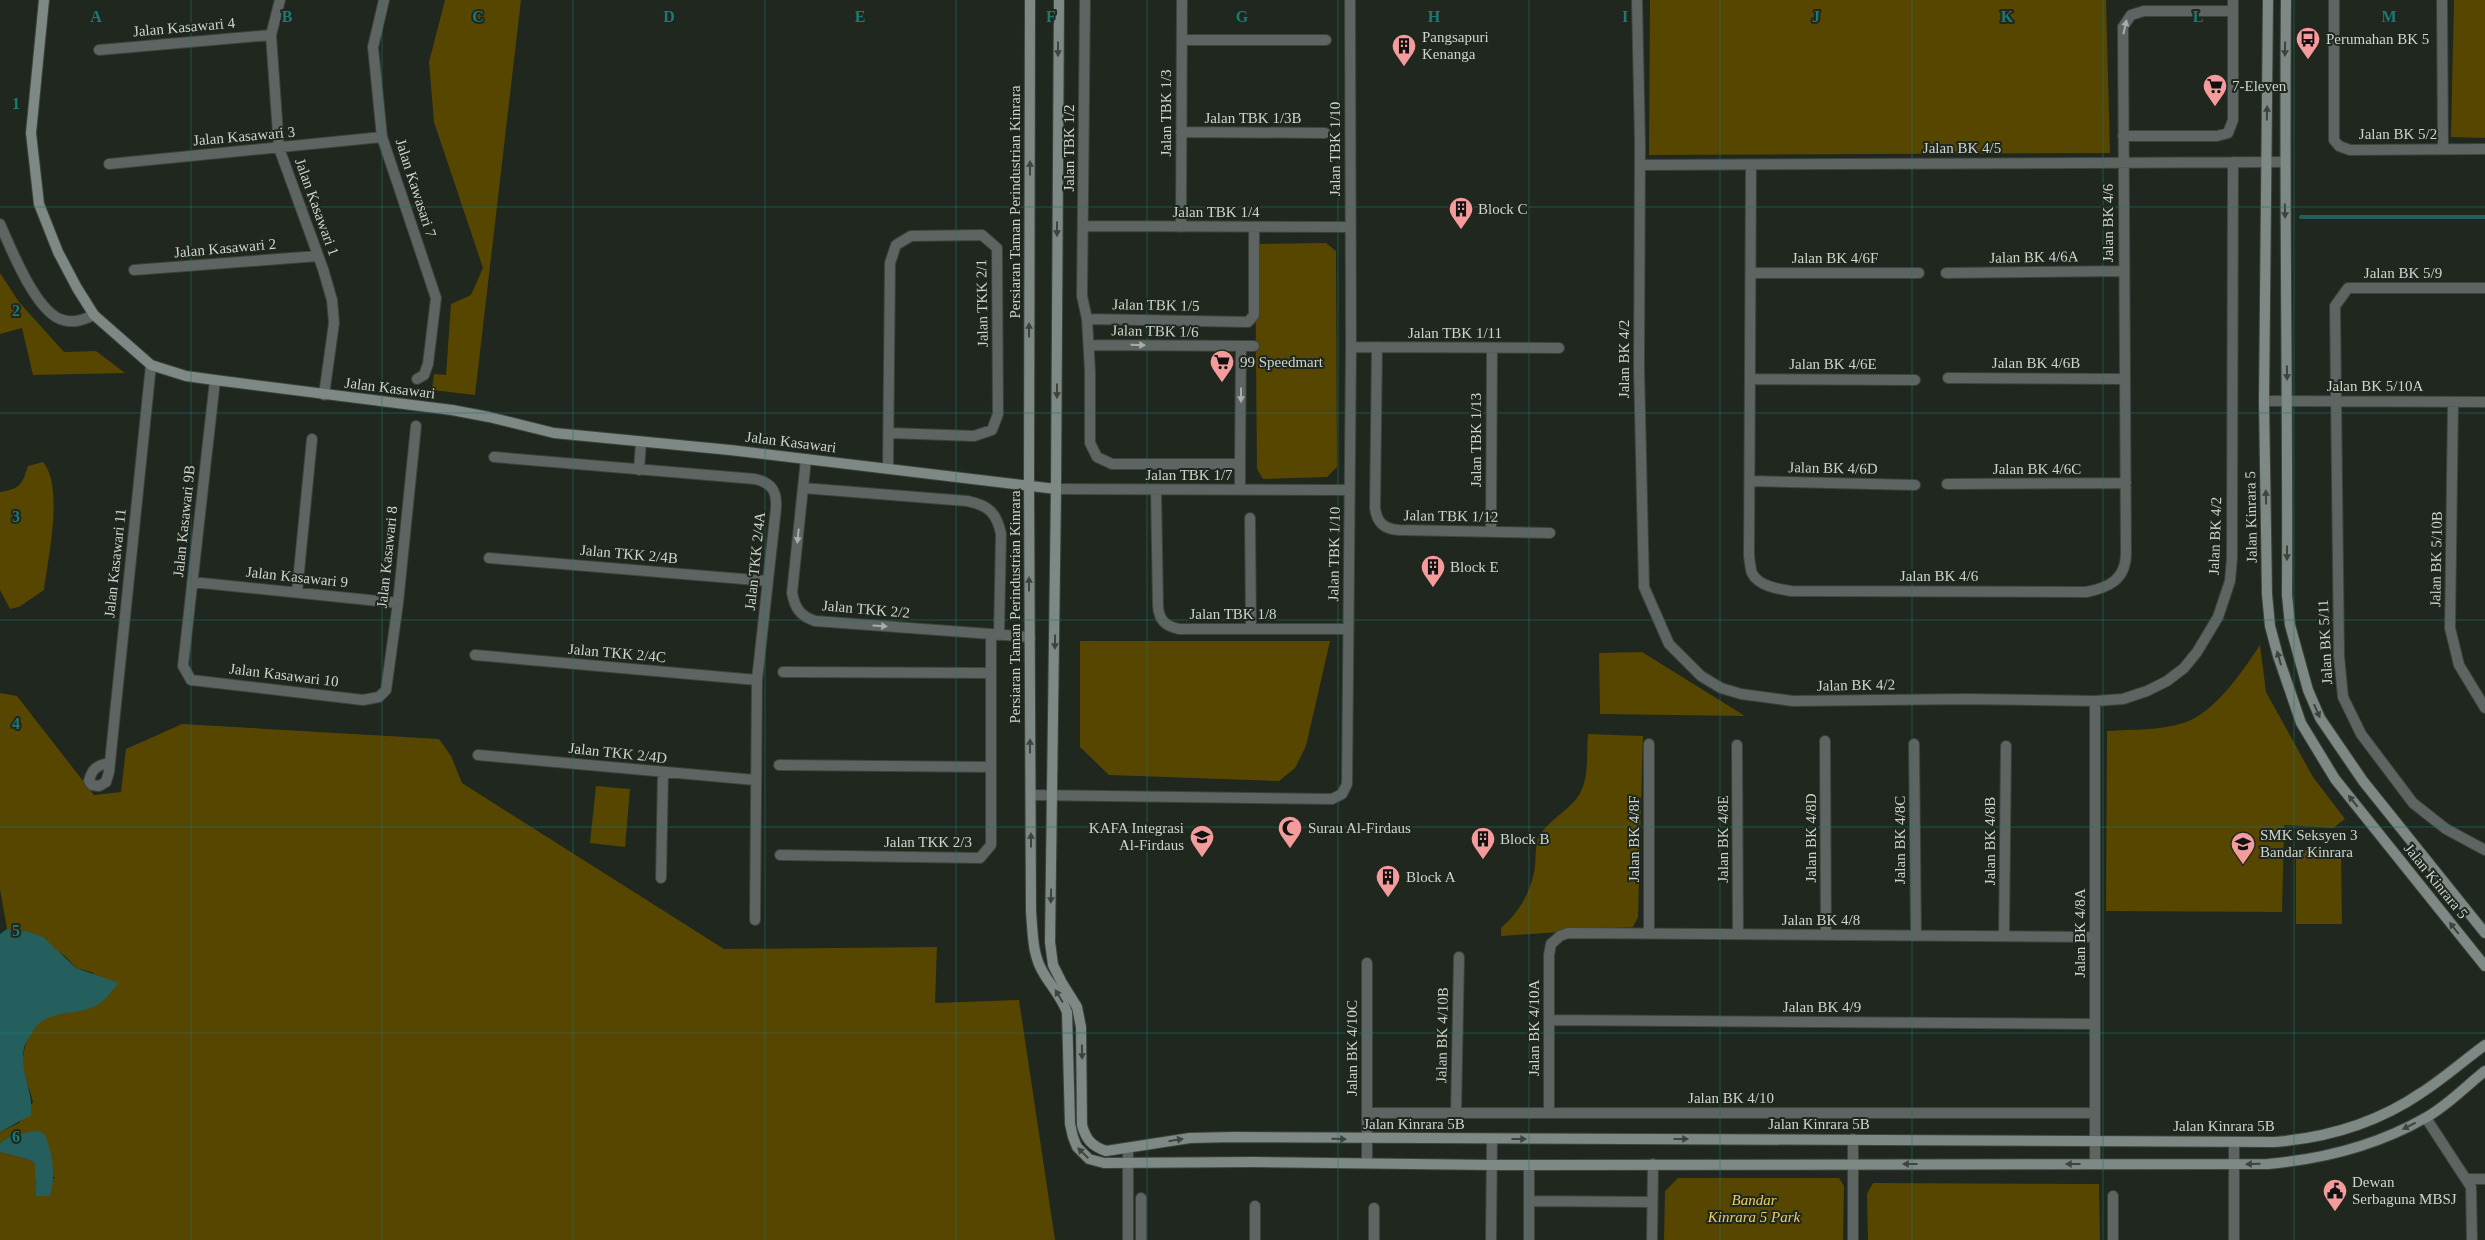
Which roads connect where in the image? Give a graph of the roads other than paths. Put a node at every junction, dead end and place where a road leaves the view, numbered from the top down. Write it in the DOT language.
graph roads {
  1 [pos="44,0"];
  2 [pos="280,0"];
  3 [pos="384,0"];
  4 [pos="1030,0"];
  5 [pos="1058,0"];
  6 [pos="1085,0"];
  7 [pos="1182,0"];
  8 [pos="1350,0"];
  9 [pos="1637,0"];
  10 [pos="2268,0"];
  11 [pos="2286,0"];
  12 [pos="2334,0"];
  13 [pos="2442,0"];
  14 [pos="2233,5"];
  15 [pos="271,35"];
  16 [pos="1182,40"];
  17 [pos="1326,40"];
  18 [pos="99,50"];
  19 [pos="1181,132"];
  20 [pos="1324,133"];
  21 [pos="2123,136"];
  22 [pos="382,137"];
  23 [pos="280,148"];
  24 [pos="2443,149"];
  25 [pos="2485,149"];
  26 [pos="2233,162"];
  27 [pos="2266,162"];
  28 [pos="2284,162"];
  29 [pos="2123,163"];
  30 [pos="109,164"];
  31 [pos="1640,165"];
  32 [pos="1751,165"];
  33 [pos="0,224"];
  34 [pos="1083,226"];
  35 [pos="1181,227"];
  36 [pos="1254,227"];
  37 [pos="1349,227"];
  38 [pos="318,256"];
  39 [pos="134,270"];
  40 [pos="2123,271"];
  41 [pos="1751,273"];
  42 [pos="1919,273"];
  43 [pos="1946,273"];
  44 [pos="2485,288"];
  45 [pos="1082,296"];
  46 [pos="94,315"];
  47 [pos="1087,319"];
  48 [pos="1089,345"];
  49 [pos="1241,346"];
  50 [pos="1254,346"];
  51 [pos="1351,348"];
  52 [pos="1377,348"];
  53 [pos="1492,348"];
  54 [pos="1559,348"];
  55 [pos="151,366"];
  56 [pos="1948,378"];
  57 [pos="417,379"];
  58 [pos="1750,379"];
  59 [pos="2124,379"];
  60 [pos="215,380"];
  61 [pos="1915,380"];
  62 [pos="324,395"];
  63 [pos="2264,401"];
  64 [pos="2288,401"];
  65 [pos="2335,401"];
  66 [pos="2453,402"];
  67 [pos="2485,402"];
  68 [pos="416,426"];
  69 [pos="890,433"];
  70 [pos="312,439"];
  71 [pos="641,442"];
  72 [pos="494,457"];
  73 [pos="806,459"];
  74 [pos="1240,464"];
  75 [pos="888,468"];
  76 [pos="639,470"];
  77 [pos="1750,480"];
  78 [pos="2126,483"];
  79 [pos="1029,484"];
  80 [pos="1947,484"];
  81 [pos="1915,485"];
  82 [pos="803,488"];
  83 [pos="1056,489"];
  84 [pos="1156,490"];
  85 [pos="1240,490"];
  86 [pos="1349,490"];
  87 [pos="1250,518"];
  88 [pos="1491,532"];
  89 [pos="1550,533"];
  90 [pos="489,558"];
  91 [pos="192,582"];
  92 [pos="767,582"];
  93 [pos="297,592"];
  94 [pos="398,603"];
  95 [pos="1348,628"];
  96 [pos="1251,629"];
  97 [pos="995,635"];
  98 [pos="1030,637"];
  99 [pos="475,655"];
  100 [pos="183,666"];
  101 [pos="783,672"];
  102 [pos="991,674"];
  103 [pos="757,680"];
  104 [pos="386,690"];
  105 [pos="2095,701"];
  106 [pos="2485,708"];
  107 [pos="1825,741"];
  108 [pos="1648,744"];
  109 [pos="1914,744"];
  110 [pos="1737,745"];
  111 [pos="2006,746"];
  112 [pos="478,755"];
  113 [pos="108,763"];
  114 [pos="779,765"];
  115 [pos="991,767"];
  116 [pos="663,773"];
  117 [pos="755,780"];
  118 [pos="1031,795"];
  119 [pos="1053,795"];
  120 [pos="2485,850"];
  121 [pos="780,855"];
  122 [pos="661,878"];
  123 [pos="755,920"];
  124 [pos="1649,934"];
  125 [pos="1738,934"];
  126 [pos="2485,934"];
  127 [pos="1826,935"];
  128 [pos="1916,936"];
  129 [pos="2004,936"];
  130 [pos="2095,937"];
  131 [pos="1551,944"];
  132 [pos="1459,957"];
  133 [pos="1367,963"];
  134 [pos="2485,966"];
  135 [pos="1549,1020"];
  136 [pos="2095,1024"];
  137 [pos="2485,1045"];
  138 [pos="2485,1071"];
  139 [pos="1367,1113"];
  140 [pos="1456,1113"];
  141 [pos="2095,1113"];
  142 [pos="1549,1114"];
  143 [pos="2426,1118"];
  144 [pos="1367,1139"];
  145 [pos="1492,1139"];
  146 [pos="1854,1139"];
  147 [pos="2095,1141"];
  148 [pos="2234,1142"];
  149 [pos="1128,1148"];
  150 [pos="1367,1163"];
  151 [pos="1854,1163"];
  152 [pos="1128,1164"];
  153 [pos="1653,1164"];
  154 [pos="2095,1164"];
  155 [pos="2234,1164"];
  156 [pos="1492,1165"];
  157 [pos="1529,1165"];
  158 [pos="2467,1179"];
  159 [pos="2485,1179"];
  160 [pos="2114,1196"];
  161 [pos="1141,1198"];
  162 [pos="1529,1201"];
  163 [pos="1652,1202"];
  164 [pos="1255,1206"];
  165 [pos="1374,1208"];
  166 [pos="1128,1240"];
  167 [pos="1141,1240"];
  168 [pos="1255,1240"];
  169 [pos="1374,1240"];
  170 [pos="1491,1240"];
  171 [pos="1529,1240"];
  172 [pos="1652,1240"];
  173 [pos="1852,1240"];
  174 [pos="2114,1240"];
  175 [pos="2234,1240"];
  176 [pos="2472,1240"];
  1 -- 46 [label="street, Jalan Kasawari"];
  2 -- 15 [label="street, Jalan Kasawari 1"];
  3 -- 22 [label="street, Jalan Kawasari 7"];
  79 -- 4 [label="street, Persiaran Taman Perindustrian Kinrara, one-way"];
  5 -- 83 [label="street, one-way"];
  6 -- 34 [label="street, Jalan TBK 1/2"];
  7 -- 16 [label="street, Jalan TBK 1/3"];
  8 -- 37 [label="street, Jalan TBK 1/10"];
  9 -- 31 [label="street, Jalan BK 4/2"];
  27 -- 10 [label="street, Jalan Kinrara 5, one-way"];
  11 -- 28 [label="street, Jalan Kinrara 5, one-way"];
  12 -- 24 [label="street, Jalan BK 5/2"];
  13 -- 24 [label="street"];
  21 -- 14 [label="street, Jalan BK 4/6, one-way"];
  14 -- 21 [label="street"];
  15 -- 18 [label="street, Jalan Kasawari 4"];
  15 -- 23 [label="street, Jalan Kasawari 1"];
  16 -- 17 [label="street"];
  16 -- 19 [label="street, Jalan TBK 1/3"];
  19 -- 20 [label="street, Jalan TBK 1/3B"];
  19 -- 35 [label="street, Jalan TBK 1/3"];
  21 -- 29 [label="street, Jalan BK 4/6"];
  22 -- 23 [label="street, Jalan Kasawari 3"];
  22 -- 57 [label="street, Jalan Kawasari 7"];
  23 -- 30 [label="street, Jalan Kasawari 3"];
  23 -- 38 [label="street, Jalan Kasawari 1"];
  24 -- 25 [label="street, Jalan BK 5/2"];
  26 -- 27 [label="street, Jalan BK 4/5"];
  26 -- 29 [label="street, Jalan BK 4/5"];
  26 -- 105 [label="street, Jalan BK 4/2"];
  27 -- 28 [label="street, Jalan BK 4/5"];
  27 -- 63 [label="street, Jalan Kinrara 5"];
  28 -- 64 [label="street, Jalan Kinrara 5, one-way"];
  29 -- 32 [label="street, Jalan BK 4/5"];
  29 -- 40 [label="street, Jalan BK 4/6"];
  31 -- 32 [label="street, Jalan BK 4/5"];
  31 -- 105 [label="street, Jalan BK 4/2"];
  32 -- 41 [label="street, Jalan BK 4/6"];
  33 -- 46 [label="street"];
  34 -- 35 [label="street, Jalan TBK 1/4"];
  34 -- 45 [label="street, Jalan TBK 1/2"];
  35 -- 36 [label="street, Jalan TBK 1/4"];
  36 -- 37 [label="street, Jalan TBK 1/4"];
  36 -- 47 [label="street, Jalan TBK 1/5"];
  37 -- 51 [label="street, Jalan TBK 1/10"];
  38 -- 39 [label="street, Jalan Kasawari 2"];
  38 -- 62 [label="street, Jalan Kasawari 1"];
  40 -- 43 [label="street, Jalan BK 4/6A"];
  40 -- 59 [label="street, Jalan BK 4/6"];
  41 -- 42 [label="street, Jalan BK 4/6F"];
  41 -- 58 [label="street, Jalan BK 4/6"];
  44 -- 65 [label="street, Jalan BK 5/9"];
  45 -- 47 [label="street, Jalan TBK 1/5"];
  46 -- 55 [label="street, Jalan Kasawari"];
  47 -- 48 [label="street"];
  48 -- 49 [label="street, Jalan TBK 1/6, one-way"];
  48 -- 74 [label="street, Jalan TBK 1/6"];
  49 -- 50 [label="street, Jalan TBK 1/6"];
  49 -- 74 [label="street, one-way"];
  51 -- 52 [label="street, Jalan TBK 1/11"];
  51 -- 86 [label="street, Jalan TBK 1/10"];
  52 -- 53 [label="street, Jalan TBK 1/11"];
  52 -- 88 [label="street, Jalan TBK 1/12"];
  53 -- 54 [label="street, Jalan TBK 1/11"];
  53 -- 88 [label="street, Jalan TBK 1/13"];
  55 -- 60 [label="street, Jalan Kasawari"];
  55 -- 113 [label="street, Jalan Kasawari 11"];
  56 -- 59 [label="street, Jalan BK 4/6B"];
  58 -- 61 [label="street, Jalan BK 4/6E"];
  58 -- 77 [label="street, Jalan BK 4/6"];
  59 -- 78 [label="street, Jalan BK 4/6"];
  60 -- 62 [label="street, Jalan Kasawari"];
  60 -- 91 [label="street, Jalan Kasawari 9B"];
  62 -- 71 [label="street, Jalan Kasawari"];
  63 -- 64 [label="street, Jalan BK 5/10A"];
  134 -- 63 [label="street, Jalan Kinrara 5, one-way"];
  64 -- 65 [label="street, Jalan BK 5/10A"];
  64 -- 126 [label="street, Jalan Kinrara 5, one-way"];
  65 -- 66 [label="street, Jalan BK 5/10A"];
  65 -- 120 [label="street, Jalan BK 5/11"];
  66 -- 67 [label="street, Jalan BK 5/10A"];
  66 -- 106 [label="street, Jalan BK 5/10B"];
  68 -- 94 [label="street, Jalan Kasawari 8"];
  69 -- 69 [label="street, Jalan TKK 2/1"];
  69 -- 75 [label="street, Jalan TKK 2/1"];
  70 -- 93 [label="street"];
  71 -- 73 [label="street, Jalan Kasawari"];
  71 -- 76 [label="street"];
  72 -- 76 [label="street, Jalan TKK 2/4A"];
  73 -- 75 [label="street, Jalan Kasawari"];
  73 -- 82 [label="street, Jalan TKK 2/2"];
  74 -- 85 [label="street"];
  75 -- 79 [label="street, Jalan Kasawari"];
  76 -- 92 [label="street, Jalan TKK 2/4A"];
  77 -- 78 [label="street, Jalan BK 4/6"];
  77 -- 81 [label="street, Jalan BK 4/6D"];
  78 -- 80 [label="street, Jalan BK 4/6C"];
  79 -- 83 [label="street, Jalan TBK 1/7"];
  98 -- 79 [label="street, Persiaran Taman Perindustrian Kinrara, one-way"];
  82 -- 97 [label="street"];
  82 -- 97 [label="street, Jalan TKK 2/2, one-way"];
  83 -- 84 [label="street, Jalan TBK 1/7"];
  83 -- 119 [label="street, one-way"];
  84 -- 85 [label="street, Jalan TBK 1/7"];
  84 -- 96 [label="street, Jalan TBK 1/8"];
  85 -- 86 [label="street, Jalan TBK 1/7"];
  86 -- 95 [label="street, Jalan TBK 1/10"];
  87 -- 96 [label="street"];
  88 -- 89 [label="street, Jalan TBK 1/12"];
  90 -- 92 [label="street, Jalan TKK 2/4B"];
  91 -- 93 [label="street, Jalan Kasawari 9"];
  91 -- 100 [label="street, Jalan Kasawari 9B"];
  92 -- 103 [label="street, Jalan TKK 2/4A"];
  93 -- 94 [label="street, Jalan Kasawari 9"];
  94 -- 104 [label="street, Jalan Kasawari 8"];
  95 -- 96 [label="street, Jalan TBK 1/8"];
  95 -- 119 [label="street, Jalan TBK 1/10"];
  97 -- 98 [label="street, Jalan TKK 2/2"];
  97 -- 102 [label="street, Jalan TKK 2/3"];
  118 -- 98 [label="street, Persiaran Taman Perindustrian Kinrara, one-way"];
  99 -- 103 [label="street, Jalan TKK 2/4C"];
  100 -- 104 [label="street, Jalan Kasawari 10"];
  101 -- 102 [label="street"];
  102 -- 115 [label="street, Jalan TKK 2/3"];
  103 -- 117 [label="street, Jalan TKK 2/4A"];
  105 -- 130 [label="street, Jalan BK 4/8A"];
  107 -- 127 [label="street, Jalan BK 4/8D"];
  108 -- 124 [label="street, Jalan BK 4/8F"];
  109 -- 128 [label="street, Jalan BK 4/8C"];
  110 -- 125 [label="street, Jalan BK 4/8E"];
  111 -- 129 [label="street, Jalan BK 4/8B"];
  112 -- 116 [label="street, Jalan TKK 2/4D"];
  114 -- 115 [label="street"];
  115 -- 121 [label="street, Jalan TKK 2/3"];
  116 -- 117 [label="street, Jalan TKK 2/4D"];
  116 -- 122 [label="street"];
  117 -- 123 [label="street, Jalan TKK 2/4A"];
  118 -- 119 [label="street, Jalan TBK 1/10"];
  152 -- 118 [label="street, Persiaran Taman Perindustrian Kinrara, one-way"];
  119 -- 149 [label="street, one-way"];
  124 -- 125 [label="street, Jalan BK 4/8"];
  124 -- 131 [label="street, Jalan BK 4/8"];
  125 -- 127 [label="street, Jalan BK 4/8"];
  127 -- 128 [label="street, Jalan BK 4/8"];
  128 -- 129 [label="street, Jalan BK 4/8"];
  129 -- 130 [label="street, Jalan BK 4/8"];
  130 -- 136 [label="street, Jalan BK 4/8A"];
  131 -- 135 [label="street, Jalan BK 4/10A"];
  132 -- 140 [label="street, Jalan BK 4/10B"];
  133 -- 139 [label="street, Jalan BK 4/10C"];
  135 -- 136 [label="street, Jalan BK 4/9"];
  135 -- 142 [label="street, Jalan BK 4/10A"];
  136 -- 141 [label="street, Jalan BK 4/8A"];
  137 -- 148 [label="street, Jalan Kinrara 5B"];
  138 -- 143 [label="street"];
  139 -- 140 [label="street, Jalan BK 4/10"];
  139 -- 144 [label="street, Jalan BK 4/10C"];
  140 -- 142 [label="street, Jalan BK 4/10"];
  141 -- 142 [label="street, Jalan BK 4/10"];
  141 -- 147 [label="street, Jalan BK 4/8A"];
  143 -- 155 [label="street, one-way"];
  143 -- 158 [label="street"];
  144 -- 145 [label="street, Jalan Kinrara 5B"];
  149 -- 144 [label="street, Jalan Kinrara 5B, one-way"];
  144 -- 150 [label="street, Jalan BK 4/10C"];
  145 -- 146 [label="street, Jalan Kinrara 5B, one-way"];
  145 -- 156 [label="street"];
  146 -- 147 [label="street, Jalan Kinrara 5B"];
  146 -- 151 [label="street"];
  147 -- 148 [label="street, Jalan Kinrara 5B"];
  147 -- 154 [label="street, Jalan BK 4/8A"];
  148 -- 155 [label="street"];
  149 -- 152 [label="street"];
  150 -- 152 [label="street"];
  150 -- 156 [label="street"];
  151 -- 153 [label="street"];
  154 -- 151 [label="street, one-way"];
  151 -- 173 [label="street"];
  152 -- 166 [label="street"];
  153 -- 157 [label="street"];
  153 -- 163 [label="street"];
  154 -- 155 [label="street"];
  155 -- 175 [label="street"];
  156 -- 157 [label="street"];
  156 -- 170 [label="street"];
  157 -- 162 [label="street"];
  158 -- 159 [label="street"];
  158 -- 176 [label="street"];
  160 -- 174 [label="street"];
  161 -- 167 [label="street"];
  162 -- 163 [label="street"];
  162 -- 171 [label="street"];
  163 -- 172 [label="street"];
  164 -- 168 [label="street"];
  165 -- 169 [label="street"];
}
